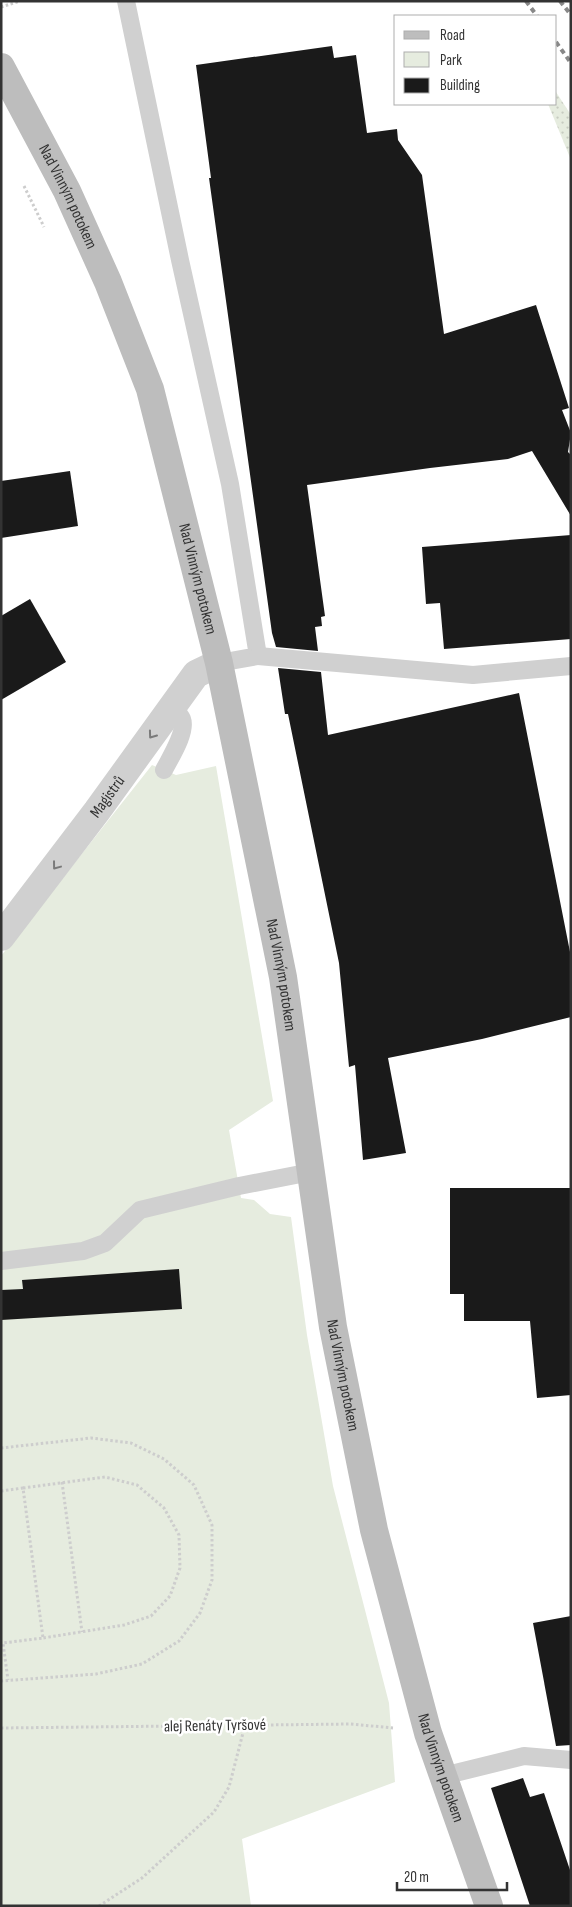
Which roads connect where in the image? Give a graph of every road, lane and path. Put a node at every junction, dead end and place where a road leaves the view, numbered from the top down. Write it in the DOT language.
graph roads {
  1 [pos="20,1"];
  2 [pos="126,1"];
  3 [pos="1,7"];
  4 [pos="1,66"];
  5 [pos="23,184"];
  6 [pos="45,228"];
  7 [pos="258,656"];
  8 [pos="219,663"];
  9 [pos="571,666"];
  10 [pos="172,707"];
  11 [pos="164,770"];
  12 [pos="1,937"];
  13 [pos="311,1172"];
  14 [pos="1,1261"];
  15 [pos="1,1448"];
  16 [pos="62,1482"];
  17 [pos="23,1488"];
  18 [pos="1,1491"];
  19 [pos="82,1632"];
  20 [pos="43,1638"];
  21 [pos="8,1680"];
  22 [pos="1,1681"];
  23 [pos="245,1725"];
  24 [pos="1,1728"];
  25 [pos="428,1732"];
  26 [pos="571,1760"];
  27 [pos="443,1776"];
  28 [pos="99,1906"];
  29 [pos="489,1906"];
  1 -- 3 [label="path"];
  2 -- 7 [label="lane"];
  4 -- 8 [label="street, Nad Vinným potokem"];
  5 -- 6 [label="path"];
  7 -- 8 [label="lane"];
  7 -- 9 [label="lane"];
  8 -- 10 [label="street, Magistrů"];
  8 -- 13 [label="street, Nad Vinným potokem"];
  10 -- 11 [label="lane"];
  10 -- 12 [label="street, Magistrů, one-way"];
  13 -- 14 [label="lane"];
  13 -- 25 [label="street, Nad Vinným potokem"];
  15 -- 21 [label="path"];
  16 -- 17 [label="path"];
  16 -- 19 [label="path"];
  16 -- 19 [label="path"];
  17 -- 18 [label="path"];
  17 -- 20 [label="path"];
  19 -- 20 [label="path"];
  20 -- 21 [label="path"];
  21 -- 22 [label="path"];
  23 -- 24 [label="path, alej Renáty Tyršové"];
  23 -- 25 [label="path, alej Renáty Tyršové"];
  23 -- 28 [label="path"];
  25 -- 27 [label="street, Nad Vinným potokem"];
  26 -- 27 [label="lane"];
  27 -- 29 [label="street, Nad Vinným potokem"];
}
